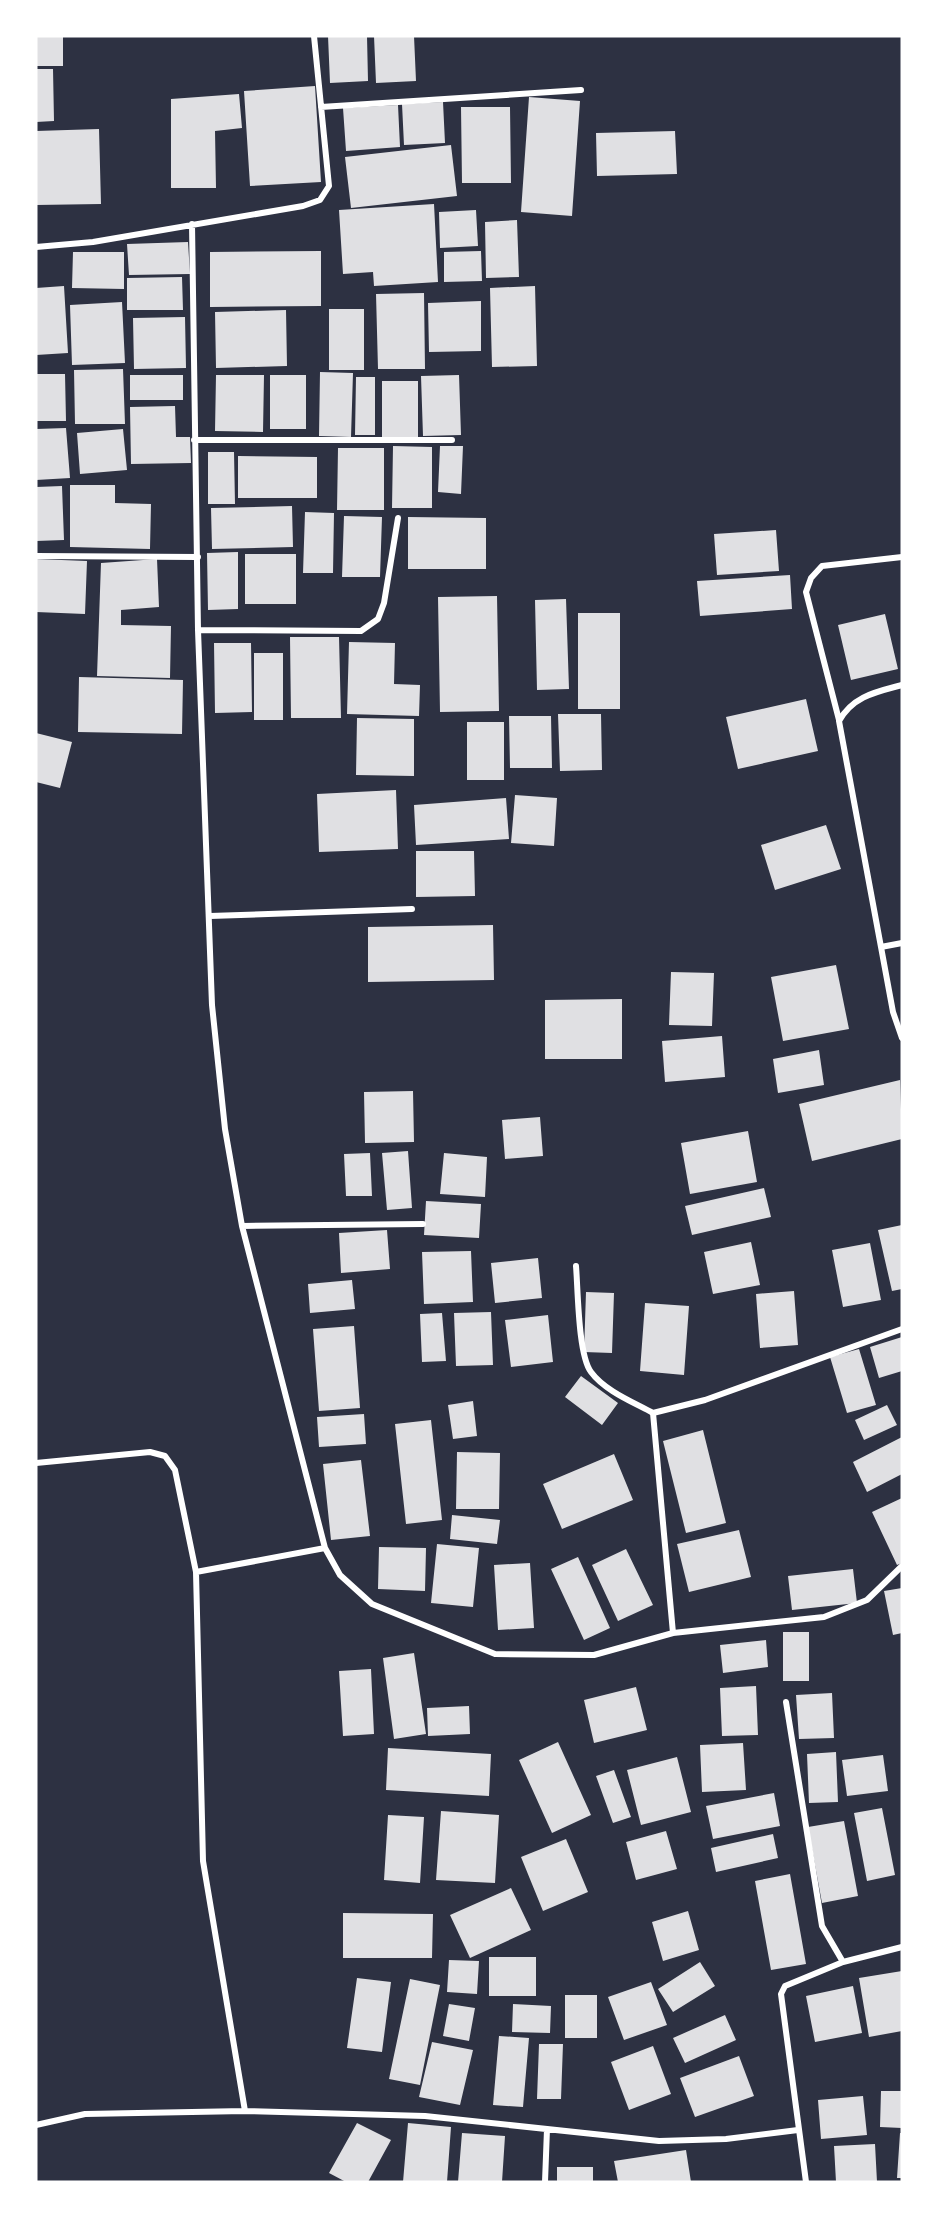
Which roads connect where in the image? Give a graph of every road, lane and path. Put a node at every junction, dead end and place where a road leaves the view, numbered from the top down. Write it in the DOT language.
graph roads {
  1 [pos="314,36"];
  2 [pos="581,90"];
  3 [pos="321,107"];
  4 [pos="192,224"];
  5 [pos="36,248"];
  6 [pos="194,440"];
  7 [pos="452,440"];
  8 [pos="398,518"];
  9 [pos="36,556"];
  10 [pos="198,556"];
  11 [pos="902,557"];
  12 [pos="198,630"];
  13 [pos="902,686"];
  14 [pos="839,721"];
  15 [pos="412,909"];
  16 [pos="210,916"];
  17 [pos="902,943"];
  18 [pos="881,947"];
  19 [pos="902,1038"];
  20 [pos="423,1224"];
  21 [pos="242,1226"];
  22 [pos="576,1266"];
  23 [pos="902,1329"];
  24 [pos="653,1413"];
  25 [pos="36,1463"];
  26 [pos="325,1548"];
  27 [pos="902,1566"];
  28 [pos="196,1572"];
  29 [pos="673,1633"];
  30 [pos="786,1702"];
  31 [pos="902,1947"];
  32 [pos="843,1962"];
  33 [pos="245,2111"];
  34 [pos="36,2125"];
  35 [pos="548,2129"];
  36 [pos="798,2130"];
  37 [pos="545,2182"];
  38 [pos="806,2182"];
  1 -- 3 [label="street"];
  2 -- 3 [label="street"];
  3 -- 4 [label="street"];
  4 -- 5 [label="street"];
  4 -- 6 [label="street"];
  6 -- 7 [label="street"];
  6 -- 10 [label="street"];
  8 -- 12 [label="street"];
  9 -- 10 [label="street"];
  10 -- 12 [label="street"];
  11 -- 14 [label="street"];
  12 -- 16 [label="street"];
  13 -- 14 [label="street"];
  14 -- 18 [label="street"];
  15 -- 16 [label="street"];
  16 -- 21 [label="street"];
  17 -- 18 [label="street"];
  18 -- 19 [label="street"];
  20 -- 21 [label="street"];
  21 -- 26 [label="street"];
  22 -- 24 [label="street"];
  23 -- 24 [label="street"];
  24 -- 29 [label="street"];
  25 -- 28 [label="street"];
  26 -- 28 [label="street"];
  26 -- 29 [label="street"];
  27 -- 29 [label="street"];
  28 -- 33 [label="street"];
  30 -- 32 [label="street"];
  31 -- 32 [label="street"];
  32 -- 36 [label="street"];
  33 -- 34 [label="street"];
  33 -- 35 [label="street"];
  35 -- 36 [label="street"];
  35 -- 37 [label="street"];
  36 -- 38 [label="street"];
}
